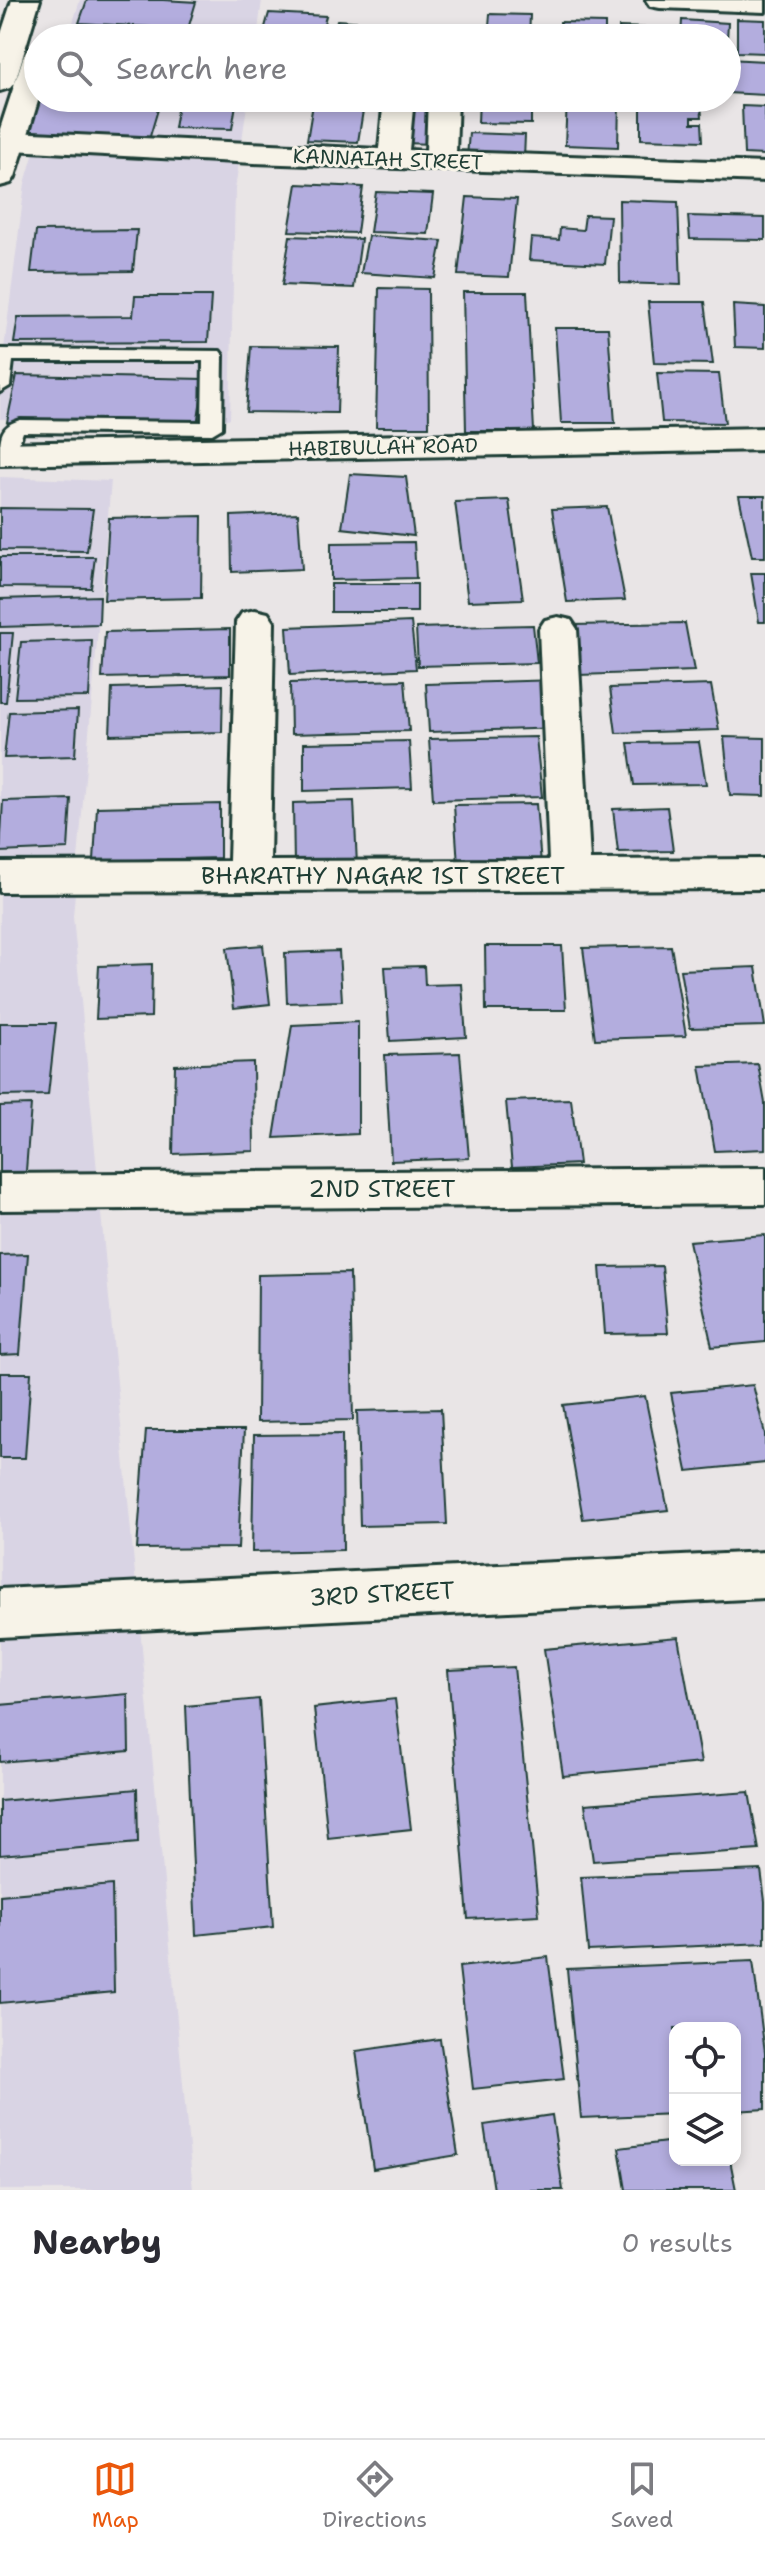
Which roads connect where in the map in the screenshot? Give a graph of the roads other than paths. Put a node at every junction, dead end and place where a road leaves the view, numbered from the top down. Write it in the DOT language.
graph roads {
  1 [pos="26,0"];
  2 [pos="660,0"];
  3 [pos="765,4"];
  4 [pos="0,82"];
  5 [pos="24,91"];
  6 [pos="376,112"];
  7 [pos="395,112"];
  8 [pos="443,112"];
  9 [pos="6,137"];
  10 [pos="380,159"];
  11 [pos="441,161"];
  12 [pos="765,172"];
  13 [pos="0,177"];
  14 [pos="207,346"];
  15 [pos="1,352"];
  16 [pos="0,386"];
  17 [pos="765,439"];
  18 [pos="4,441"];
  19 [pos="255,622"];
  20 [pos="558,629"];
  21 [pos="765,874"];
  22 [pos="570,875"];
  23 [pos="0,877"];
  24 [pos="249,877"];
  25 [pos="765,1186"];
  26 [pos="0,1192"];
  27 [pos="765,1575"];
  28 [pos="0,1613"];
  1 -- 4 [label="street"];
  2 -- 3 [label="street"];
  5 -- 9 [label="street"];
  6 -- 10 [label="street"];
  7 -- 10 [label="street"];
  8 -- 11 [label="street"];
  9 -- 10 [label="street, KANNAIAH STREET"];
  9 -- 13 [label="street"];
  10 -- 11 [label="street, KANNAIAH STREET"];
  11 -- 12 [label="street, KANNAIAH STREET"];
  14 -- 15 [label="lane"];
  15 -- 16 [label="lane"];
  15 -- 18 [label="lane"];
  17 -- 18 [label="street, HABIBULLAH ROAD"];
  19 -- 24 [label="street"];
  20 -- 22 [label="street"];
  21 -- 22 [label="street, BHARATHY NAGAR 1ST STREET"];
  22 -- 24 [label="street, BHARATHY NAGAR 1ST STREET"];
  23 -- 24 [label="street, BHARATHY NAGAR 1ST STREET"];
  25 -- 26 [label="street, 2ND STREET"];
  27 -- 28 [label="street, 3RD STREET"];
}
